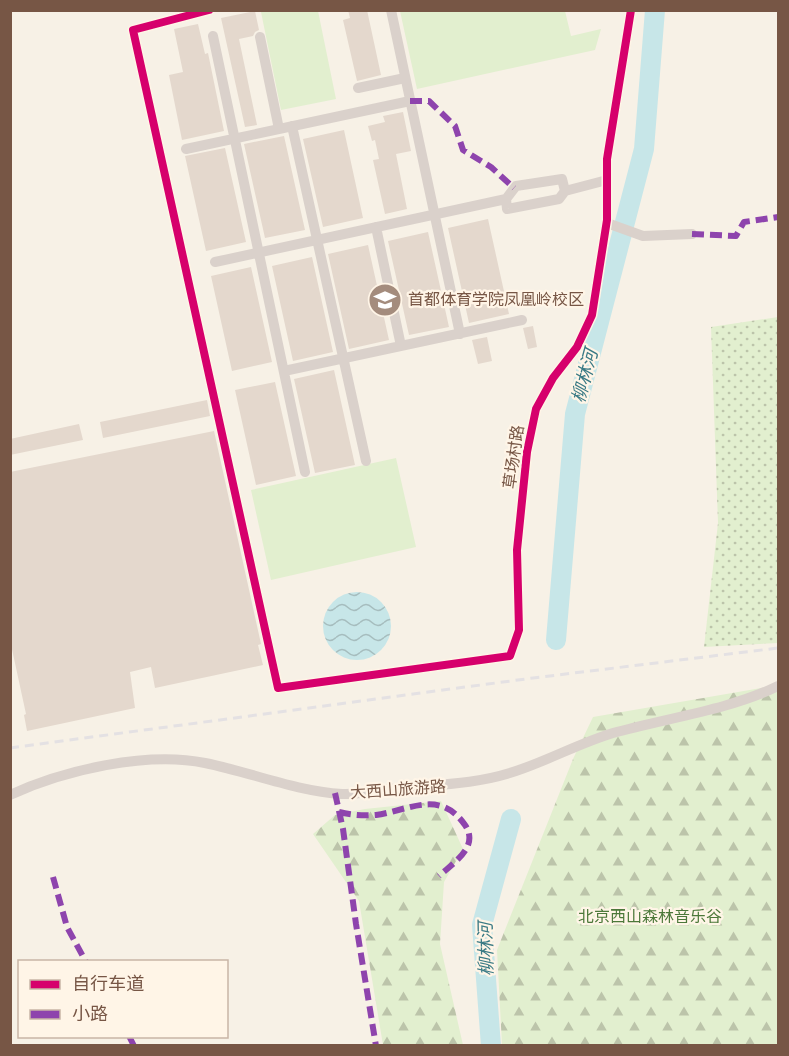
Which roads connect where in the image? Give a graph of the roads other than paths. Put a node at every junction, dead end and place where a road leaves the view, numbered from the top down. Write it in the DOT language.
graph roads {
  1 [pos="209,10"];
  2 [pos="391,10"];
  3 [pos="631,10"];
  4 [pos="213,36"];
  5 [pos="260,37"];
  6 [pos="405,78"];
  7 [pos="358,88"];
  8 [pos="410,101"];
  9 [pos="292,126"];
  10 [pos="279,129"];
  11 [pos="234,138"];
  12 [pos="186,149"];
  13 [pos="607,180"];
  14 [pos="565,191"];
  15 [pos="506,200"];
  16 [pos="435,215"];
  17 [pos="610,225"];
  18 [pos="376,227"];
  19 [pos="692,234"];
  20 [pos="317,240"];
  21 [pos="259,252"];
  22 [pos="215,262"];
  23 [pos="522,320"];
  24 [pos="460,334"];
  25 [pos="401,346"];
  26 [pos="343,358"];
  27 [pos="284,371"];
  28 [pos="366,461"];
  29 [pos="305,472"];
  30 [pos="778,686"];
  31 [pos="10,795"];
  1 -- 17 [label="street, 草场村路"];
  2 -- 6 [label="street"];
  3 -- 13 [label="street, 草场村路"];
  4 -- 11 [label="street"];
  5 -- 10 [label="street"];
  6 -- 7 [label="street"];
  6 -- 8 [label="street"];
  8 -- 9 [label="street"];
  8 -- 16 [label="street"];
  9 -- 10 [label="street"];
  9 -- 20 [label="street"];
  10 -- 11 [label="street"];
  11 -- 12 [label="street"];
  11 -- 21 [label="street"];
  13 -- 14 [label="street"];
  13 -- 17 [label="street, 草场村路"];
  14 -- 15 [label="street"];
  14 -- 15 [label="street"];
  15 -- 16 [label="street"];
  16 -- 18 [label="street"];
  16 -- 24 [label="street"];
  17 -- 19 [label="street"];
  18 -- 20 [label="street"];
  18 -- 25 [label="street"];
  20 -- 21 [label="street"];
  20 -- 26 [label="street"];
  21 -- 22 [label="street"];
  21 -- 27 [label="street"];
  23 -- 24 [label="street"];
  24 -- 25 [label="street"];
  25 -- 26 [label="street"];
  26 -- 27 [label="street"];
  26 -- 28 [label="street"];
  27 -- 29 [label="street"];
  30 -- 31 [label="street, 大西山旅游路"];
}
